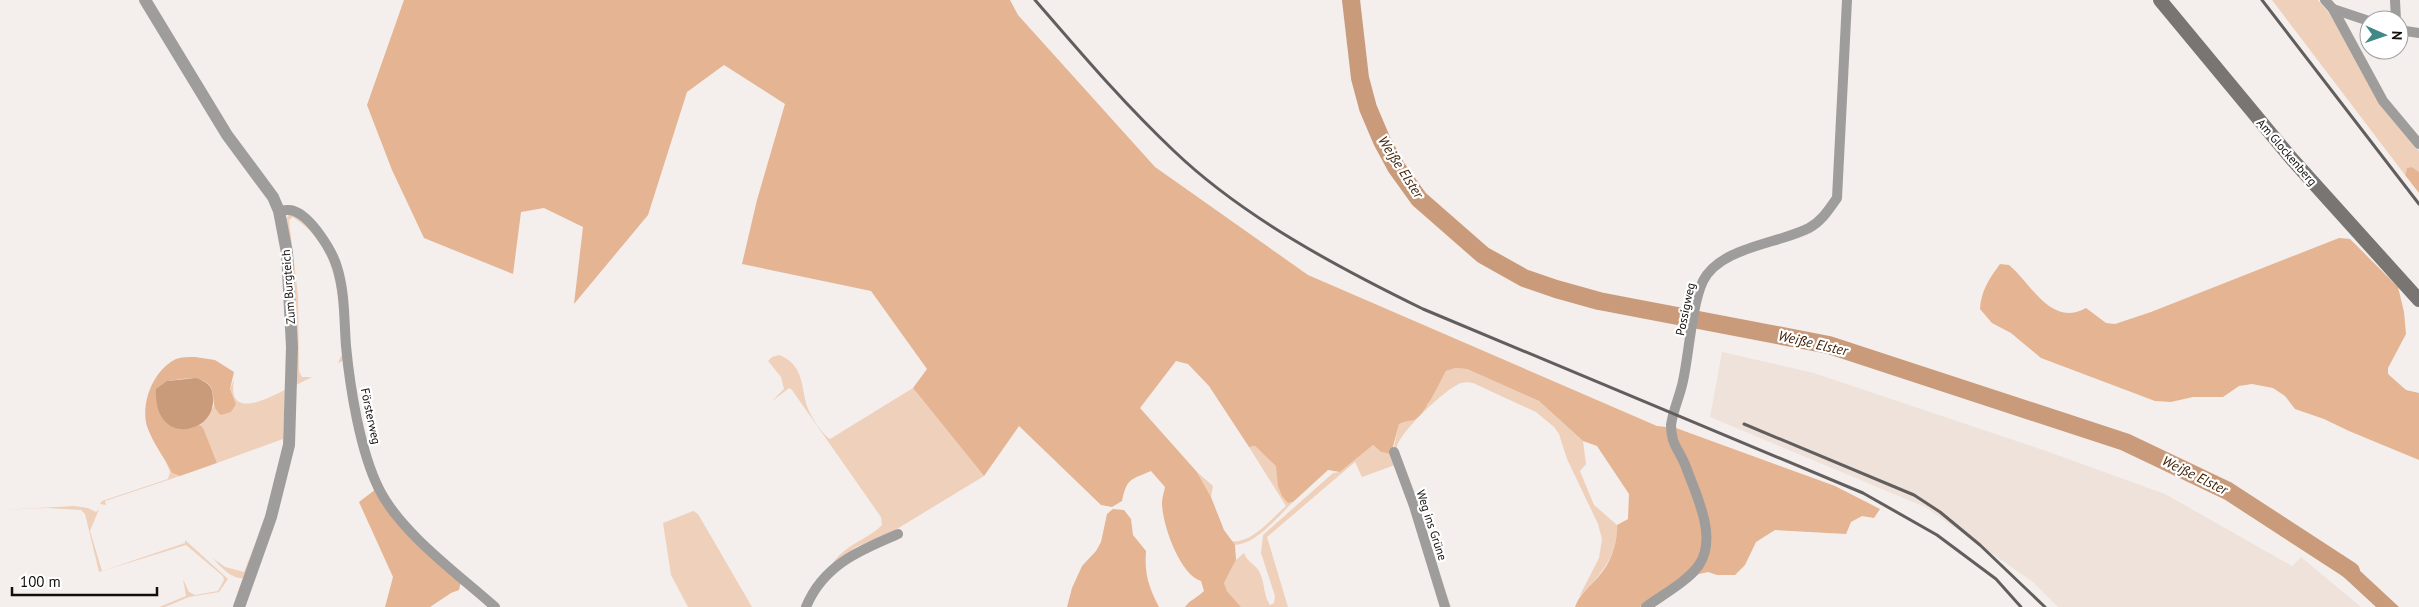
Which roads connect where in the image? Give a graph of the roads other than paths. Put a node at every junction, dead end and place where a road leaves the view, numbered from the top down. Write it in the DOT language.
graph roads {
  1 [pos="145,0"];
  2 [pos="1847,0"];
  3 [pos="2160,0"];
  4 [pos="2325,0"];
  5 [pos="2333,9"];
  6 [pos="2359,18"];
  7 [pos="2419,144"];
  8 [pos="279,211"];
  9 [pos="2419,300"];
  10 [pos="1394,452"];
  11 [pos="898,534"];
  12 [pos="239,607"];
  13 [pos="495,607"];
  14 [pos="806,607"];
  15 [pos="1445,607"];
  16 [pos="1646,607"];
  1 -- 8 [label="street, Zum Burgteich"];
  2 -- 16 [label="street, Possigweg"];
  3 -- 9 [label="main road, Am Glockenberg"];
  4 -- 5 [label="street"];
  5 -- 6 [label="street"];
  5 -- 7 [label="street"];
  8 -- 12 [label="street, Zum Burgteich"];
  8 -- 13 [label="street, Försterweg"];
  10 -- 15 [label="street, Weg ins Grüne"];
  11 -- 14 [label="street"];
}
